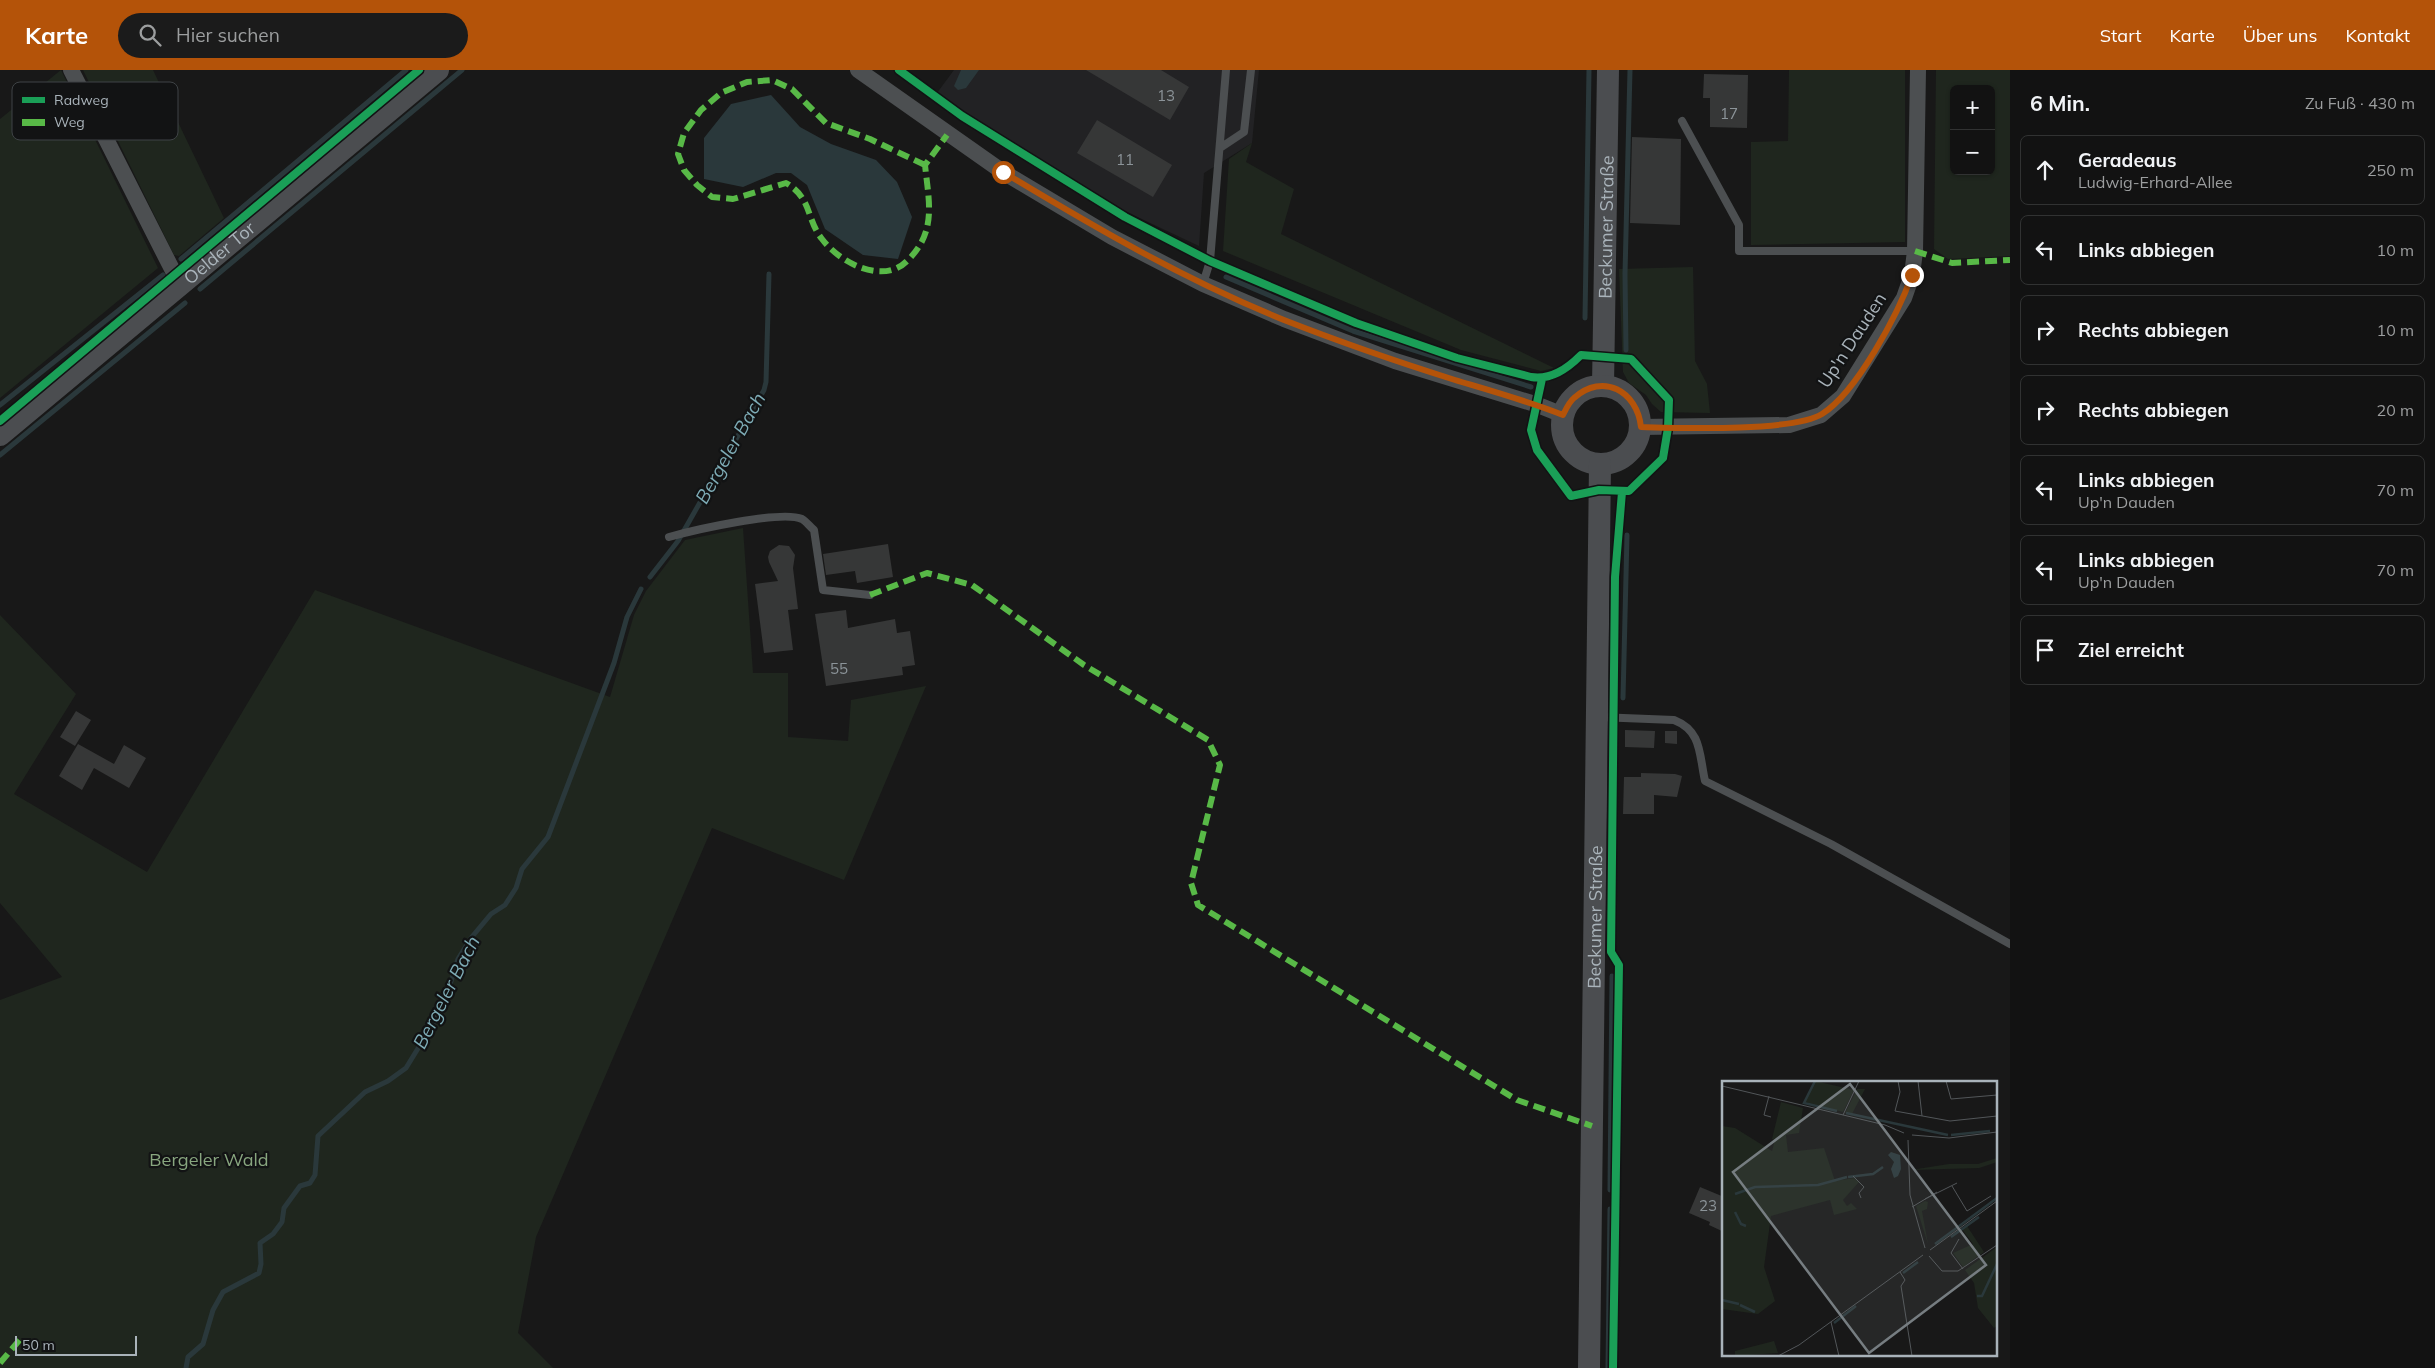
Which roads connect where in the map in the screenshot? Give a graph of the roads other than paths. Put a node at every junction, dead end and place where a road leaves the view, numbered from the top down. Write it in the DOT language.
graph roads {
  1 [pos="71,70"];
  2 [pos="438,70"];
  3 [pos="858,70"];
  4 [pos="1226,70"];
  5 [pos="1251,70"];
  6 [pos="1608,70"];
  7 [pos="1918,70"];
  8 [pos="77,82"];
  9 [pos="1682,121"];
  10 [pos="107,140"];
  11 [pos="1220,148"];
  12 [pos="1915,251"];
  13 [pos="1203,284"];
  14 [pos="183,285"];
  15 [pos="1603,386"];
  16 [pos="1563,415"];
  17 [pos="1641,427"];
  18 [pos="0,436"];
  19 [pos="1600,464"];
  20 [pos="669,537"];
  21 [pos="870,595"];
  22 [pos="1598,717"];
  23 [pos="2010,944"];
  24 [pos="1589,1368"];
  1 -- 8 [label="street"];
  2 -- 14 [label="main road, Oelder Tor"];
  3 -- 13 [label="street"];
  4 -- 11 [label="lane"];
  5 -- 11 [label="lane"];
  6 -- 15 [label="main road, Beckumer Straße"];
  7 -- 12 [label="street, Up'n Dauden"];
  9 -- 12 [label="lane"];
  10 -- 14 [label="street"];
  11 -- 13 [label="lane"];
  12 -- 17 [label="street, Up'n Dauden"];
  13 -- 16 [label="street"];
  14 -- 18 [label="main road, Oelder Tor"];
  15 -- 16 [label="main road"];
  15 -- 17 [label="main road"];
  16 -- 19 [label="main road"];
  17 -- 19 [label="main road"];
  19 -- 22 [label="main road, Beckumer Straße"];
  20 -- 21 [label="lane"];
  22 -- 23 [label="lane"];
  22 -- 24 [label="main road, Beckumer Straße"];
}
